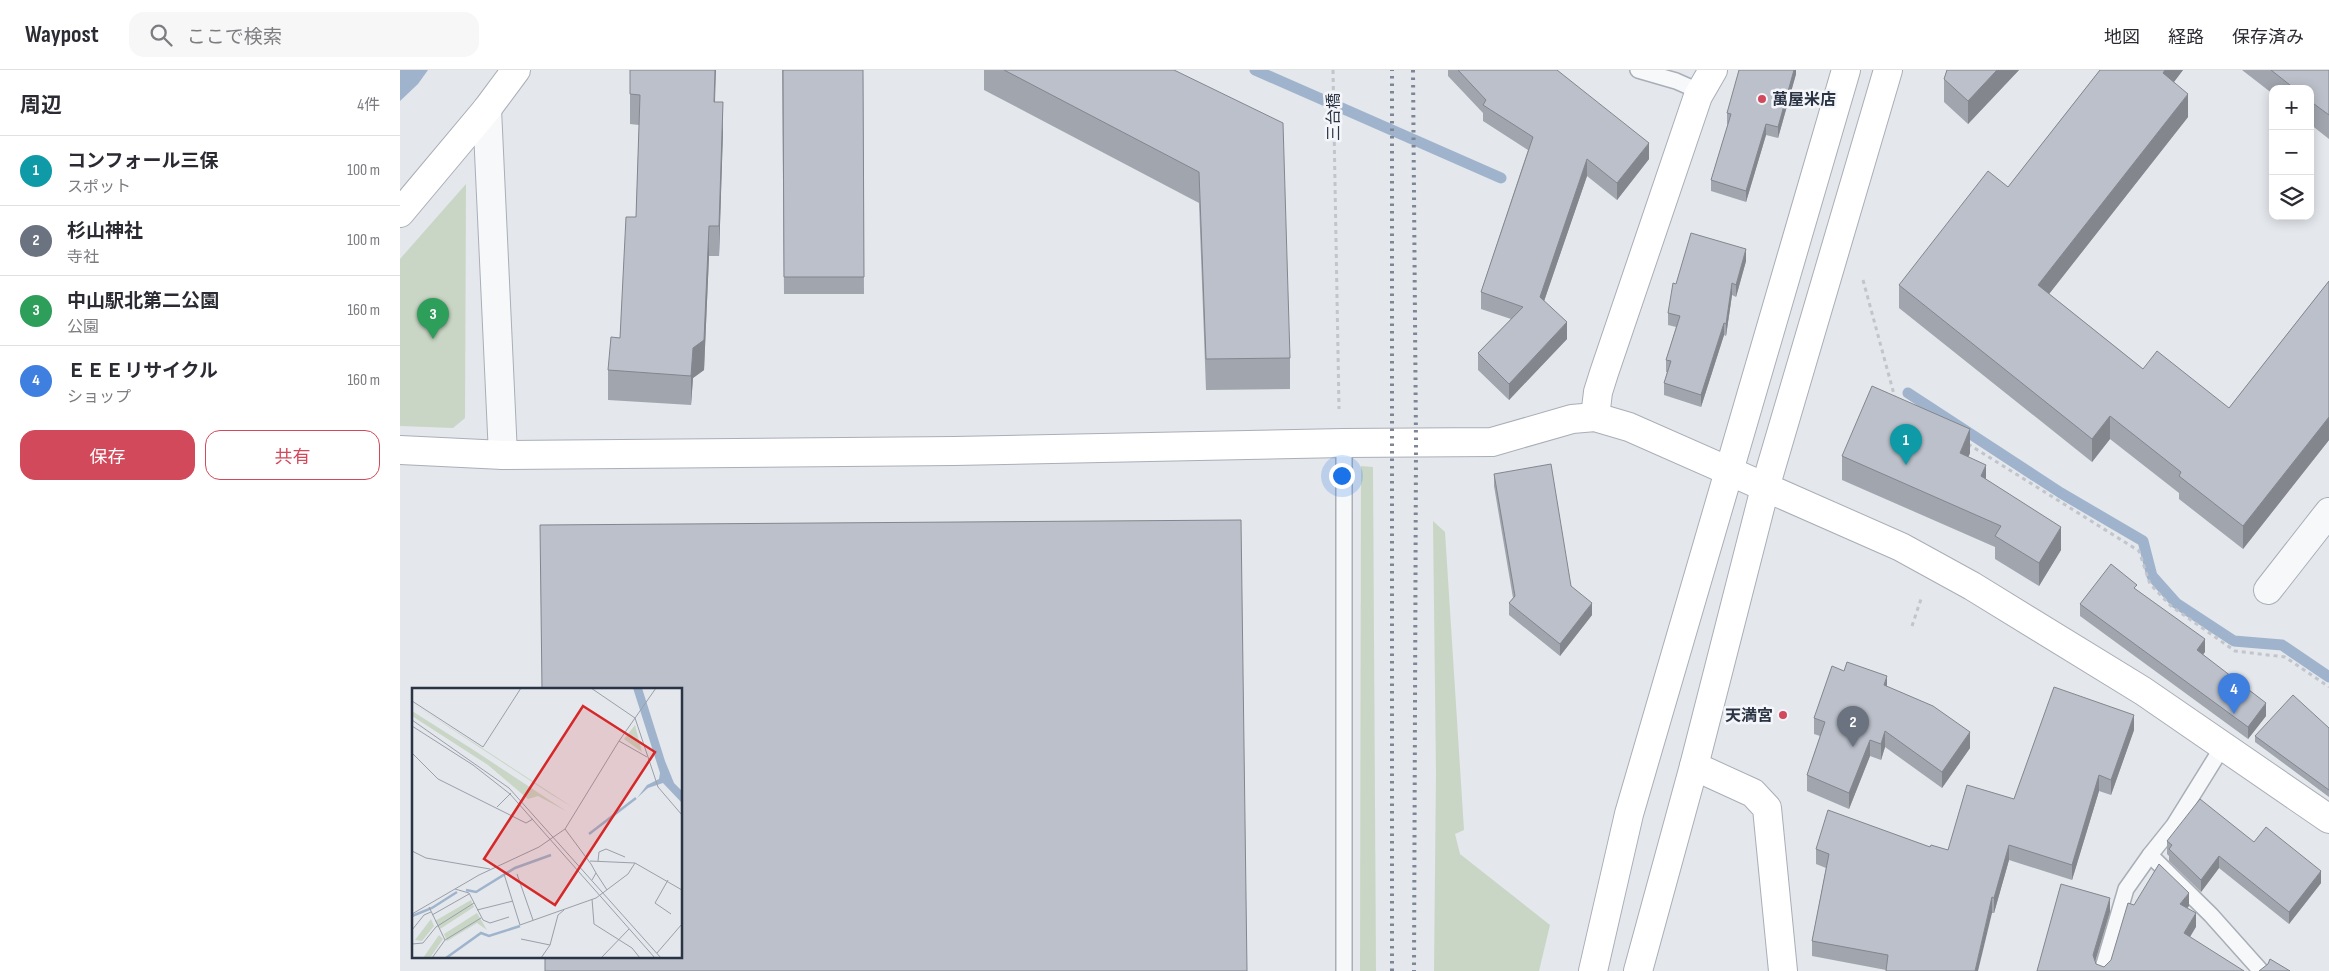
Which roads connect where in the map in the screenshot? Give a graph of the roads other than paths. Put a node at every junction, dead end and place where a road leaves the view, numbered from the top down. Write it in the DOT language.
graph roads {
  1 [pos="516,70"];
  2 [pos="1638,70"];
  3 [pos="1846,70"];
  4 [pos="1888,70"];
  5 [pos="1707,81"];
  6 [pos="487,109"];
  7 [pos="400,213"];
  8 [pos="1595,417"];
  9 [pos="1342,431"];
  10 [pos="400,450"];
  11 [pos="503,455"];
  12 [pos="1728,470"];
  13 [pos="1765,488"];
  14 [pos="2329,512"];
  15 [pos="2268,590"];
  16 [pos="2222,746"];
  17 [pos="1694,766"];
  18 [pos="2329,820"];
  19 [pos="2150,855"];
  20 [pos="1344,971"];
  21 [pos="1593,971"];
  22 [pos="1638,971"];
  23 [pos="1783,971"];
  24 [pos="2102,971"];
  25 [pos="2261,971"];
  1 -- 6 [label="street"];
  2 -- 5 [label="lane"];
  3 -- 12 [label="street"];
  4 -- 13 [label="street"];
  5 -- 8 [label="street"];
  6 -- 7 [label="street"];
  6 -- 11 [label="street"];
  8 -- 9 [label="street"];
  8 -- 12 [label="street"];
  9 -- 11 [label="street"];
  9 -- 20 [label="lane"];
  10 -- 11 [label="street"];
  12 -- 13 [label="street"];
  12 -- 21 [label="street"];
  13 -- 16 [label="street"];
  13 -- 17 [label="street"];
  14 -- 15 [label="street"];
  16 -- 18 [label="street"];
  16 -- 19 [label="lane"];
  17 -- 22 [label="street"];
  17 -- 23 [label="street"];
  19 -- 24 [label="lane"];
  19 -- 25 [label="lane"];
}
